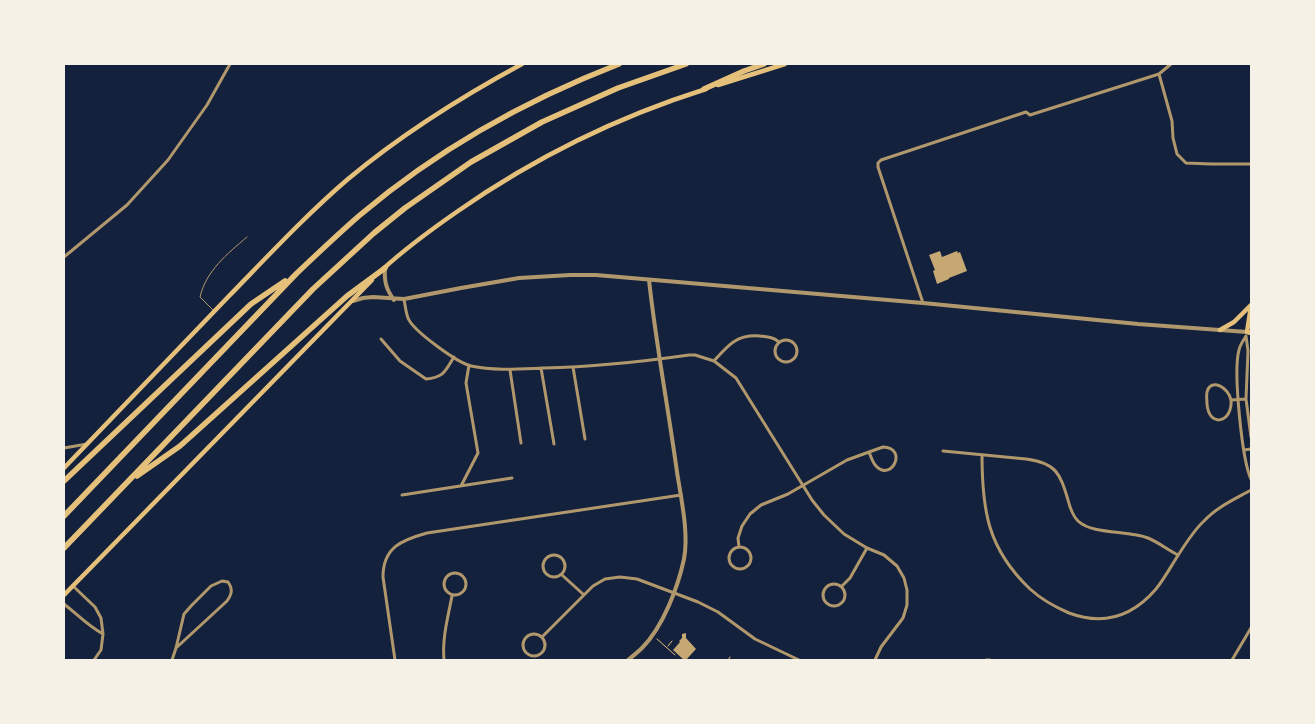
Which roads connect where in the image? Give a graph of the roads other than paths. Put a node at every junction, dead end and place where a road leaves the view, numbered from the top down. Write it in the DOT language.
graph roads {
  1 [pos="230,64"];
  2 [pos="522,64"];
  3 [pos="619,64"];
  4 [pos="686,64"];
  5 [pos="764,64"];
  6 [pos="785,64"];
  7 [pos="1171,64"];
  8 [pos="1159,74"];
  9 [pos="704,89"];
  10 [pos="1251,164"];
  11 [pos="247,237"];
  12 [pos="64,257"];
  13 [pos="384,268"];
  14 [pos="296,274"];
  15 [pos="649,280"];
  16 [pos="394,300"];
  17 [pos="404,300"];
  18 [pos="350,301"];
  19 [pos="923,303"];
  20 [pos="1251,305"];
  21 [pos="214,312"];
  22 [pos="1220,330"];
  23 [pos="1248,334"];
  24 [pos="381,339"];
  25 [pos="778,342"];
  26 [pos="454,357"];
  27 [pos="660,359"];
  28 [pos="714,361"];
  29 [pos="469,365"];
  30 [pos="573,367"];
  31 [pos="540,368"];
  32 [pos="510,370"];
  33 [pos="1238,399"];
  34 [pos="1246,399"];
  35 [pos="1231,400"];
  36 [pos="1251,437"];
  37 [pos="585,439"];
  38 [pos="521,442"];
  39 [pos="87,444"];
  40 [pos="554,444"];
  41 [pos="64,448"];
  42 [pos="1251,449"];
  43 [pos="1244,450"];
  44 [pos="943,451"];
  45 [pos="869,452"];
  46 [pos="982,455"];
  47 [pos="64,468"];
  48 [pos="512,478"];
  49 [pos="1251,479"];
  50 [pos="64,481"];
  51 [pos="126,483"];
  52 [pos="461,486"];
  53 [pos="803,486"];
  54 [pos="1251,490"];
  55 [pos="681,494"];
  56 [pos="402,495"];
  57 [pos="64,516"];
  58 [pos="739,547"];
  59 [pos="64,548"];
  60 [pos="868,548"];
  61 [pos="1178,555"];
  62 [pos="562,574"];
  63 [pos="72,586"];
  64 [pos="842,586"];
  65 [pos="674,594"];
  66 [pos="64,595"];
  67 [pos="584,595"];
  68 [pos="452,596"];
  69 [pos="64,604"];
  70 [pos="1251,628"];
  71 [pos="103,634"];
  72 [pos="542,637"];
  73 [pos="176,648"];
  74 [pos="790,659"];
  75 [pos="94,660"];
  76 [pos="172,660"];
  77 [pos="395,660"];
  78 [pos="444,660"];
  79 [pos="628,660"];
  80 [pos="799,660"];
  81 [pos="874,660"];
  82 [pos="986,660"];
  83 [pos="990,660"];
  84 [pos="1232,660"];
  1 -- 12 [label="street"];
  2 -- 21 [label="main road"];
  3 -- 14 [label="highway"];
  4 -- 51 [label="highway"];
  5 -- 9 [label="highway"];
  6 -- 9 [label="main road"];
  7 -- 8 [label="street"];
  8 -- 10 [label="street"];
  8 -- 19 [label="street"];
  9 -- 13 [label="main road"];
  11 -- 21 [label="lane"];
  13 -- 16 [label="street"];
  13 -- 18 [label="main road"];
  13 -- 51 [label="highway"];
  14 -- 50 [label="highway"];
  14 -- 57 [label="highway"];
  15 -- 17 [label="street"];
  15 -- 19 [label="street"];
  15 -- 27 [label="street"];
  16 -- 17 [label="street"];
  16 -- 18 [label="street"];
  17 -- 26 [label="street"];
  18 -- 63 [label="main road"];
  19 -- 22 [label="street"];
  20 -- 22 [label="main road"];
  20 -- 23 [label="main road"];
  21 -- 39 [label="main road"];
  22 -- 23 [label="street"];
  23 -- 33 [label="street"];
  23 -- 34 [label="street"];
  24 -- 26 [label="street"];
  25 -- 25 [label="street"];
  25 -- 28 [label="street"];
  26 -- 29 [label="street"];
  27 -- 28 [label="street"];
  27 -- 30 [label="street"];
  27 -- 55 [label="street"];
  28 -- 53 [label="street"];
  29 -- 32 [label="street"];
  29 -- 52 [label="street"];
  30 -- 31 [label="street"];
  30 -- 37 [label="street"];
  31 -- 32 [label="street"];
  31 -- 40 [label="street"];
  32 -- 38 [label="street"];
  33 -- 34 [label="street"];
  33 -- 35 [label="street"];
  33 -- 43 [label="street"];
  34 -- 36 [label="street"];
  35 -- 35 [label="street"];
  39 -- 41 [label="street"];
  39 -- 47 [label="main road"];
  42 -- 43 [label="street"];
  43 -- 49 [label="street"];
  44 -- 46 [label="street"];
  45 -- 45 [label="street"];
  45 -- 53 [label="street"];
  46 -- 61 [label="street"];
  46 -- 61 [label="street"];
  48 -- 52 [label="street"];
  51 -- 59 [label="highway"];
  52 -- 56 [label="street"];
  53 -- 58 [label="street"];
  53 -- 60 [label="street"];
  54 -- 61 [label="street"];
  55 -- 65 [label="street"];
  55 -- 77 [label="street"];
  58 -- 58 [label="street"];
  60 -- 64 [label="street"];
  60 -- 81 [label="street"];
  62 -- 62 [label="street"];
  62 -- 67 [label="street"];
  63 -- 66 [label="main road"];
  63 -- 71 [label="street"];
  64 -- 64 [label="street"];
  65 -- 67 [label="street"];
  65 -- 74 [label="street"];
  65 -- 79 [label="street"];
  67 -- 72 [label="street"];
  68 -- 68 [label="street"];
  68 -- 78 [label="street"];
  69 -- 71 [label="street"];
  70 -- 84 [label="street"];
  71 -- 75 [label="street"];
  72 -- 72 [label="street"];
  73 -- 73 [label="street"];
  73 -- 76 [label="street"];
  74 -- 80 [label="street"];
  82 -- 83 [label="street"];
}
